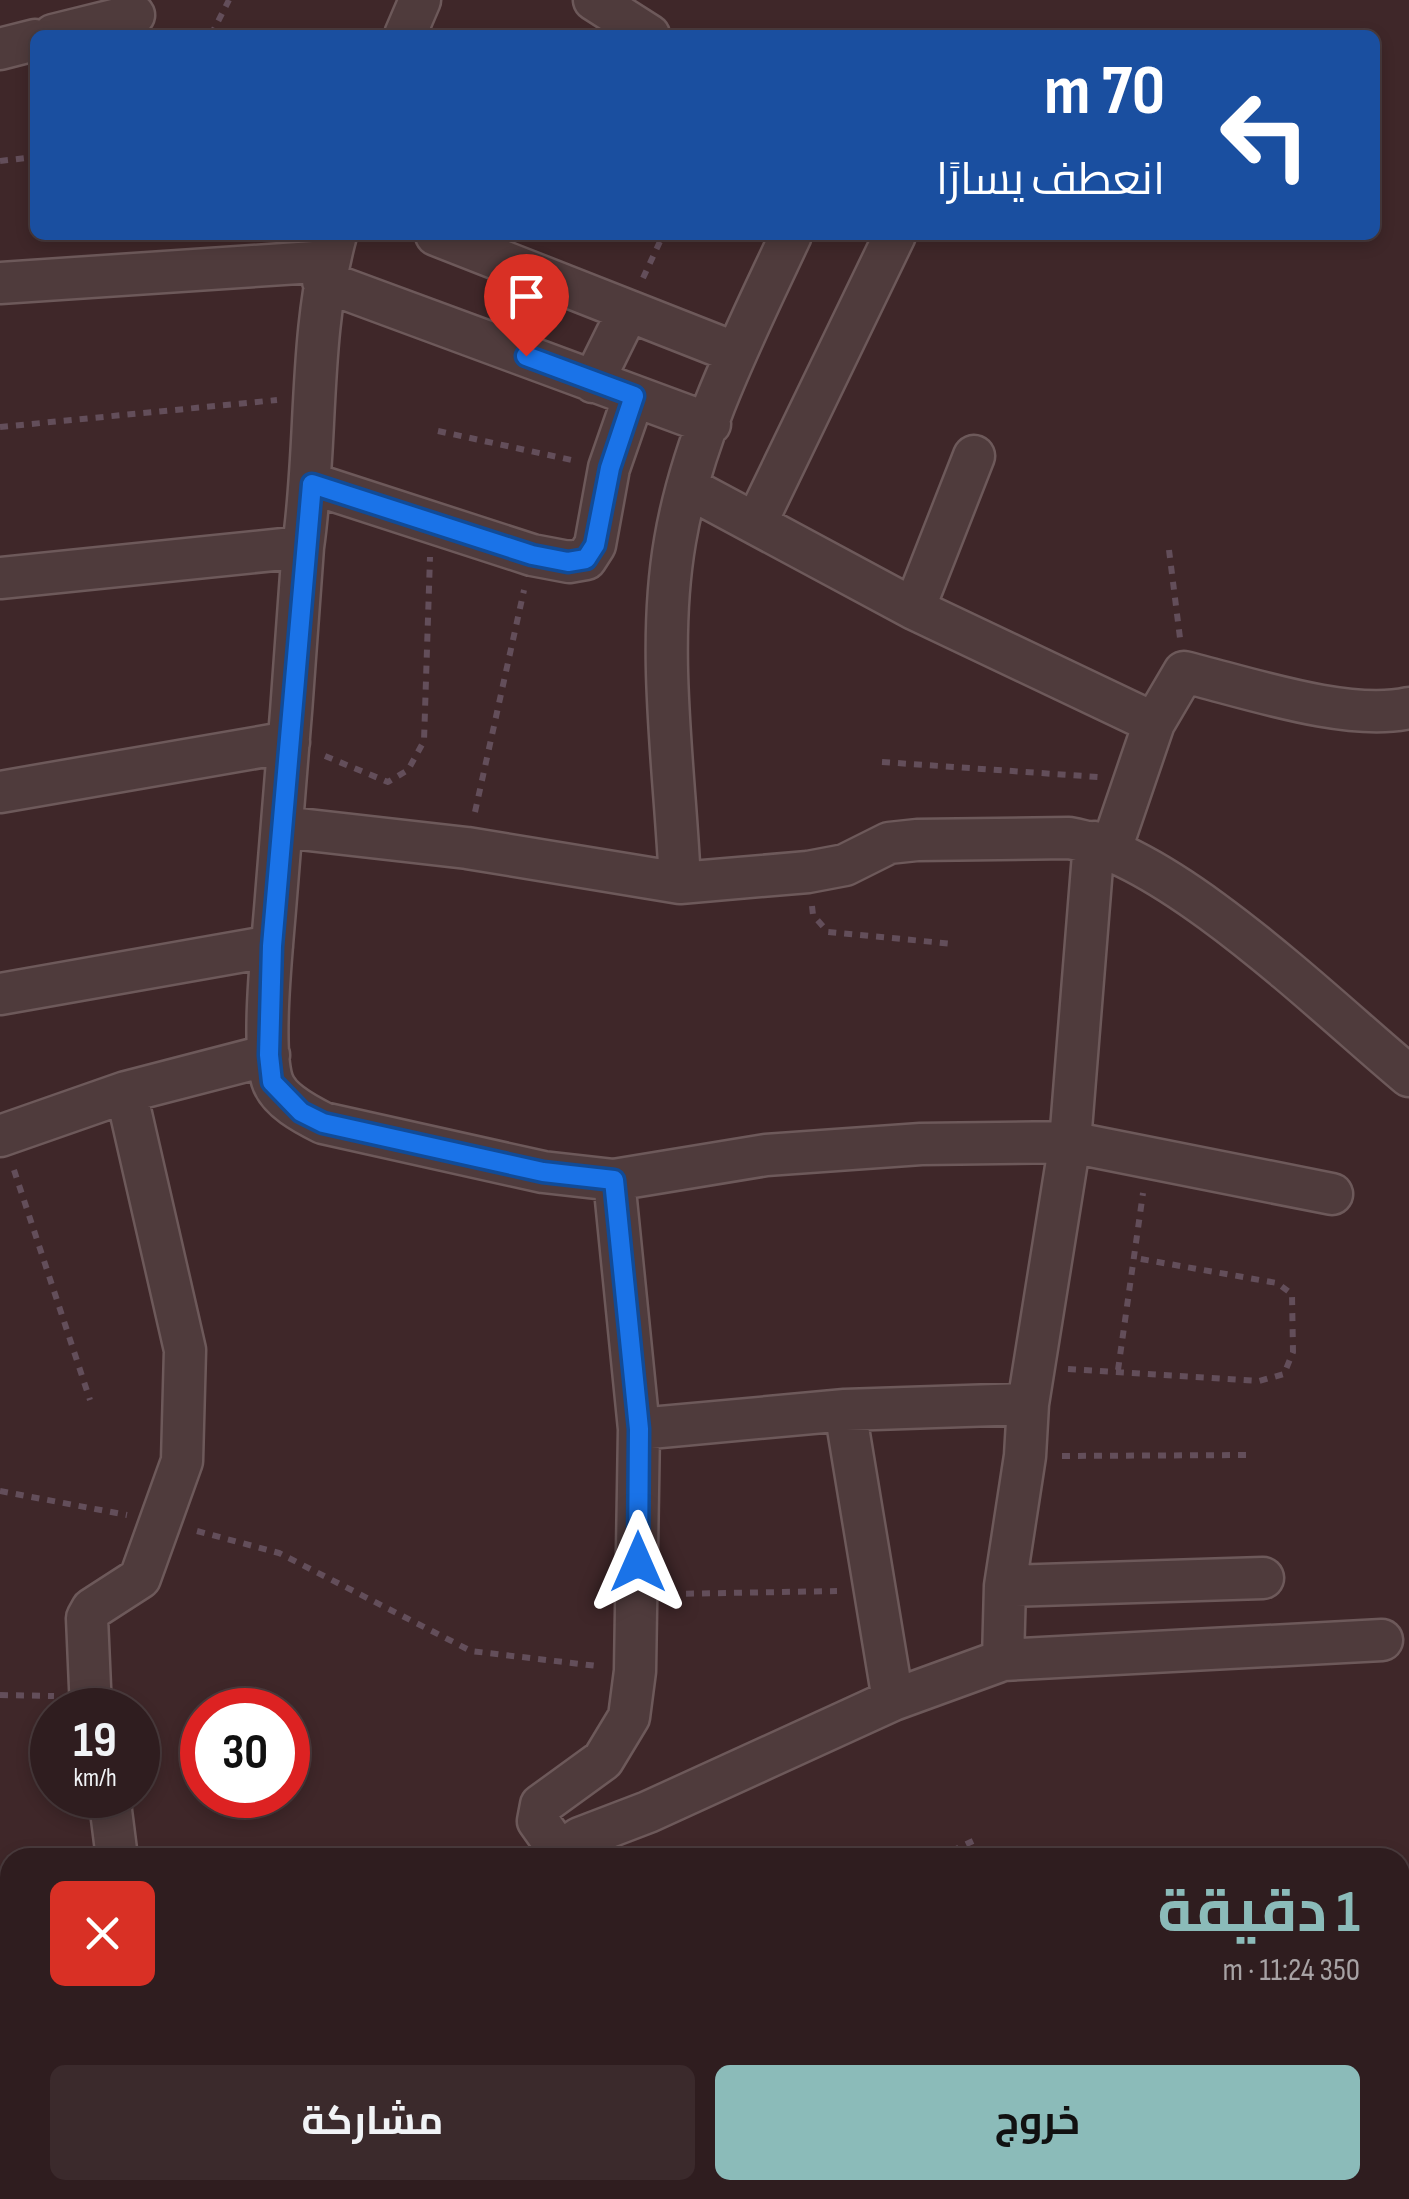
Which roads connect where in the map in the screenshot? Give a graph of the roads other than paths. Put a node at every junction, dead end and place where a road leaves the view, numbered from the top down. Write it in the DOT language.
graph roads {
  1 [pos="420,0"];
  2 [pos="594,0"];
  3 [pos="130,11"];
  4 [pos="70,30"];
  5 [pos="407,30"];
  6 [pos="642,30"];
  7 [pos="30,41"];
  8 [pos="0,48"];
  9 [pos="449,240"];
  10 [pos="789,240"];
  11 [pos="893,240"];
  12 [pos="329,259"];
  13 [pos="0,283"];
  14 [pos="628,311"];
  15 [pos="736,353"];
  16 [pos="593,382"];
  17 [pos="634,396"];
  18 [pos="710,424"];
  19 [pos="974,456"];
  20 [pos="312,484"];
  21 [pos="689,488"];
  22 [pos="757,521"];
  23 [pos="304,547"];
  24 [pos="0,578"];
  25 [pos="914,609"];
  26 [pos="1409,708"];
  27 [pos="1154,723"];
  28 [pos="289,742"];
  29 [pos="0,792"];
  30 [pos="282,827"];
  31 [pos="1102,845"];
  32 [pos="680,882"];
  33 [pos="272,946"];
  34 [pos="0,994"];
  35 [pos="269,1055"];
  36 [pos="1409,1076"];
  37 [pos="126,1092"];
  38 [pos="1,1136"];
  39 [pos="1070,1142"];
  40 [pos="614,1180"];
  41 [pos="1332,1194"];
  42 [pos="1032,1386"];
  43 [pos="845,1410"];
  44 [pos="639,1429"];
  45 [pos="1264,1578"];
  46 [pos="1005,1586"];
  47 [pos="1382,1640"];
  48 [pos="1003,1660"];
  49 [pos="89,1688"];
  50 [pos="893,1700"];
  51 [pos="112,1818"];
  52 [pos="116,1848"];
  53 [pos="556,1848"];
  54 [pos="569,1848"];
  1 -- 5 [label="street"];
  2 -- 6 [label="street"];
  3 -- 4 [label="street"];
  7 -- 8 [label="street"];
  9 -- 14 [label="street"];
  10 -- 15 [label="street"];
  11 -- 22 [label="street"];
  12 -- 13 [label="street"];
  12 -- 16 [label="street"];
  12 -- 20 [label="street"];
  14 -- 15 [label="street"];
  14 -- 16 [label="street"];
  15 -- 18 [label="street"];
  16 -- 17 [label="street"];
  17 -- 18 [label="street"];
  17 -- 20 [label="street"];
  18 -- 21 [label="street"];
  19 -- 25 [label="street"];
  20 -- 23 [label="street"];
  21 -- 22 [label="street"];
  21 -- 32 [label="street"];
  22 -- 25 [label="street"];
  23 -- 24 [label="street"];
  23 -- 28 [label="street"];
  25 -- 27 [label="street"];
  26 -- 27 [label="street"];
  27 -- 31 [label="street"];
  28 -- 29 [label="street"];
  28 -- 30 [label="street"];
  30 -- 32 [label="street"];
  30 -- 33 [label="street"];
  31 -- 32 [label="street"];
  31 -- 36 [label="street"];
  31 -- 39 [label="street"];
  33 -- 34 [label="street"];
  33 -- 35 [label="street"];
  35 -- 37 [label="street"];
  35 -- 40 [label="street"];
  37 -- 38 [label="street"];
  37 -- 49 [label="street"];
  39 -- 40 [label="street"];
  39 -- 41 [label="street"];
  39 -- 42 [label="street"];
  40 -- 44 [label="street"];
  42 -- 43 [label="street"];
  42 -- 46 [label="street"];
  43 -- 44 [label="street"];
  43 -- 50 [label="street"];
  44 -- 53 [label="street"];
  45 -- 46 [label="street"];
  46 -- 48 [label="street"];
  47 -- 48 [label="street"];
  48 -- 50 [label="street"];
  50 -- 54 [label="street"];
  51 -- 52 [label="street"];
}
